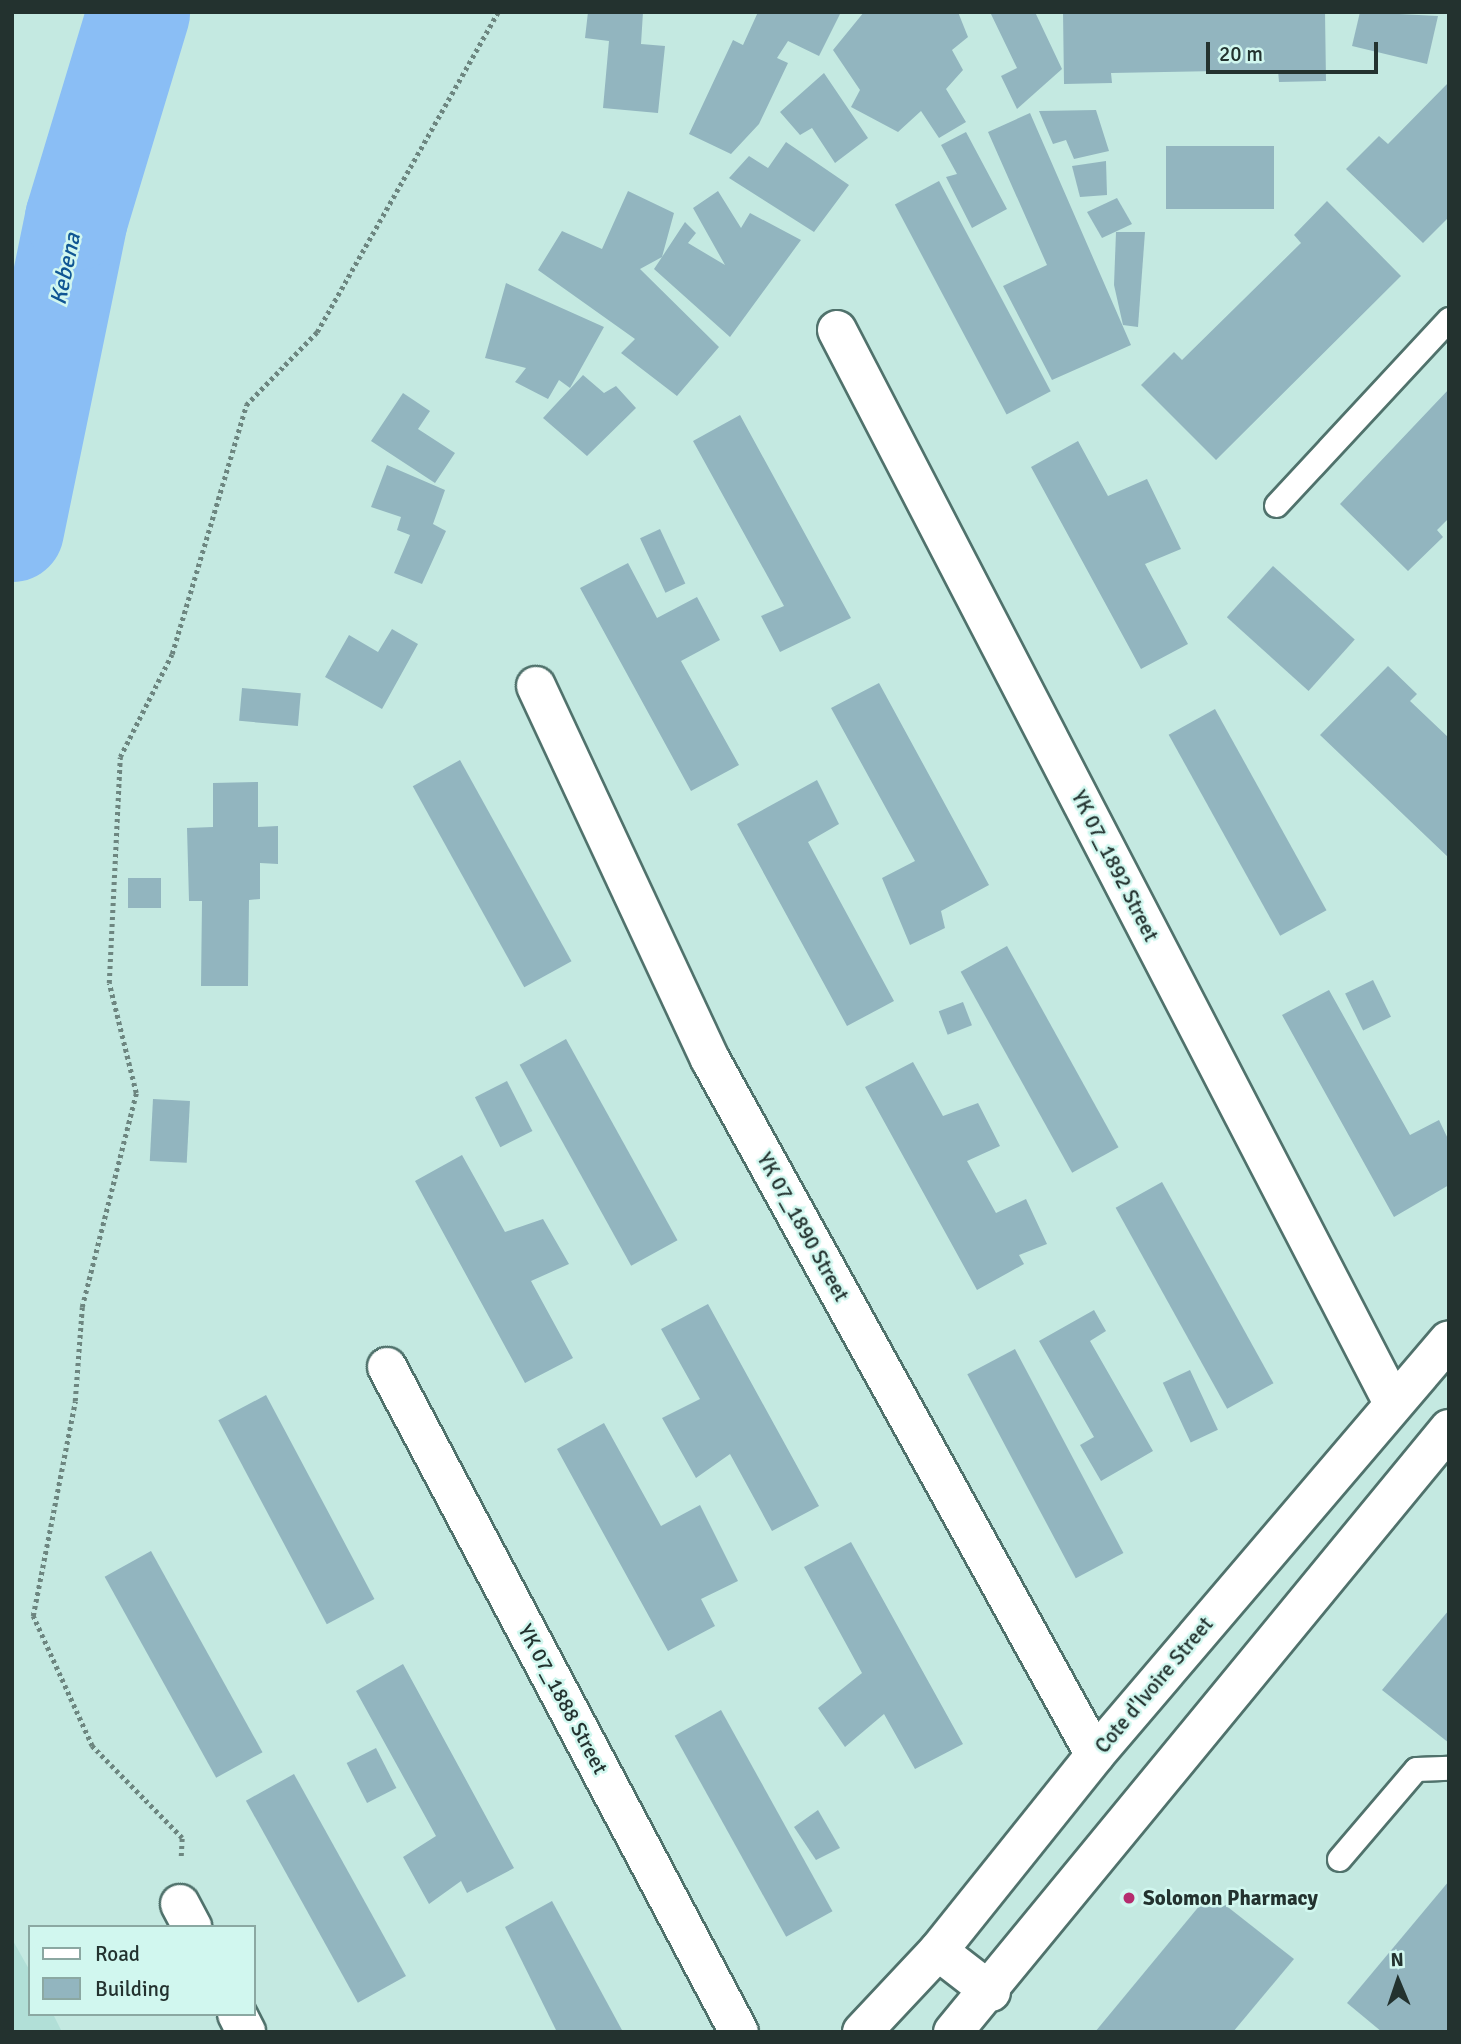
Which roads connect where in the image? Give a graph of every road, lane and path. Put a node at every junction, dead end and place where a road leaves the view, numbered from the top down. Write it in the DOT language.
graph roads {
  1 [pos="498,12"];
  2 [pos="1449,319"];
  3 [pos="837,330"];
  4 [pos="1276,505"];
  5 [pos="536,686"];
  6 [pos="1449,1340"];
  7 [pos="387,1367"];
  8 [pos="1393,1403"];
  9 [pos="1449,1429"];
  10 [pos="1095,1755"];
  11 [pos="1449,1768"];
  12 [pos="1339,1859"];
  13 [pos="186,1915"];
  14 [pos="938,1951"];
  15 [pos="991,1992"];
  16 [pos="238,2016"];
  17 [pos="246,2032"];
  18 [pos="739,2032"];
  19 [pos="862,2032"];
  20 [pos="953,2032"];
  1 -- 13 [label="path"];
  2 -- 4 [label="lane"];
  3 -- 8 [label="street, YK 07_1892 Street"];
  5 -- 10 [label="street, YK 07_1890 Street"];
  6 -- 8 [label="street, Cote d'Ivoire Street"];
  7 -- 18 [label="street, YK 07_1888 Street"];
  8 -- 10 [label="street, Cote d'Ivoire Street"];
  9 -- 15 [label="street"];
  10 -- 14 [label="street, Cote d'Ivoire Street"];
  11 -- 12 [label="lane"];
  14 -- 15 [label="street"];
  14 -- 19 [label="street, Cote d'Ivoire Street"];
  15 -- 20 [label="street"];
  16 -- 17 [label="street"];
}
